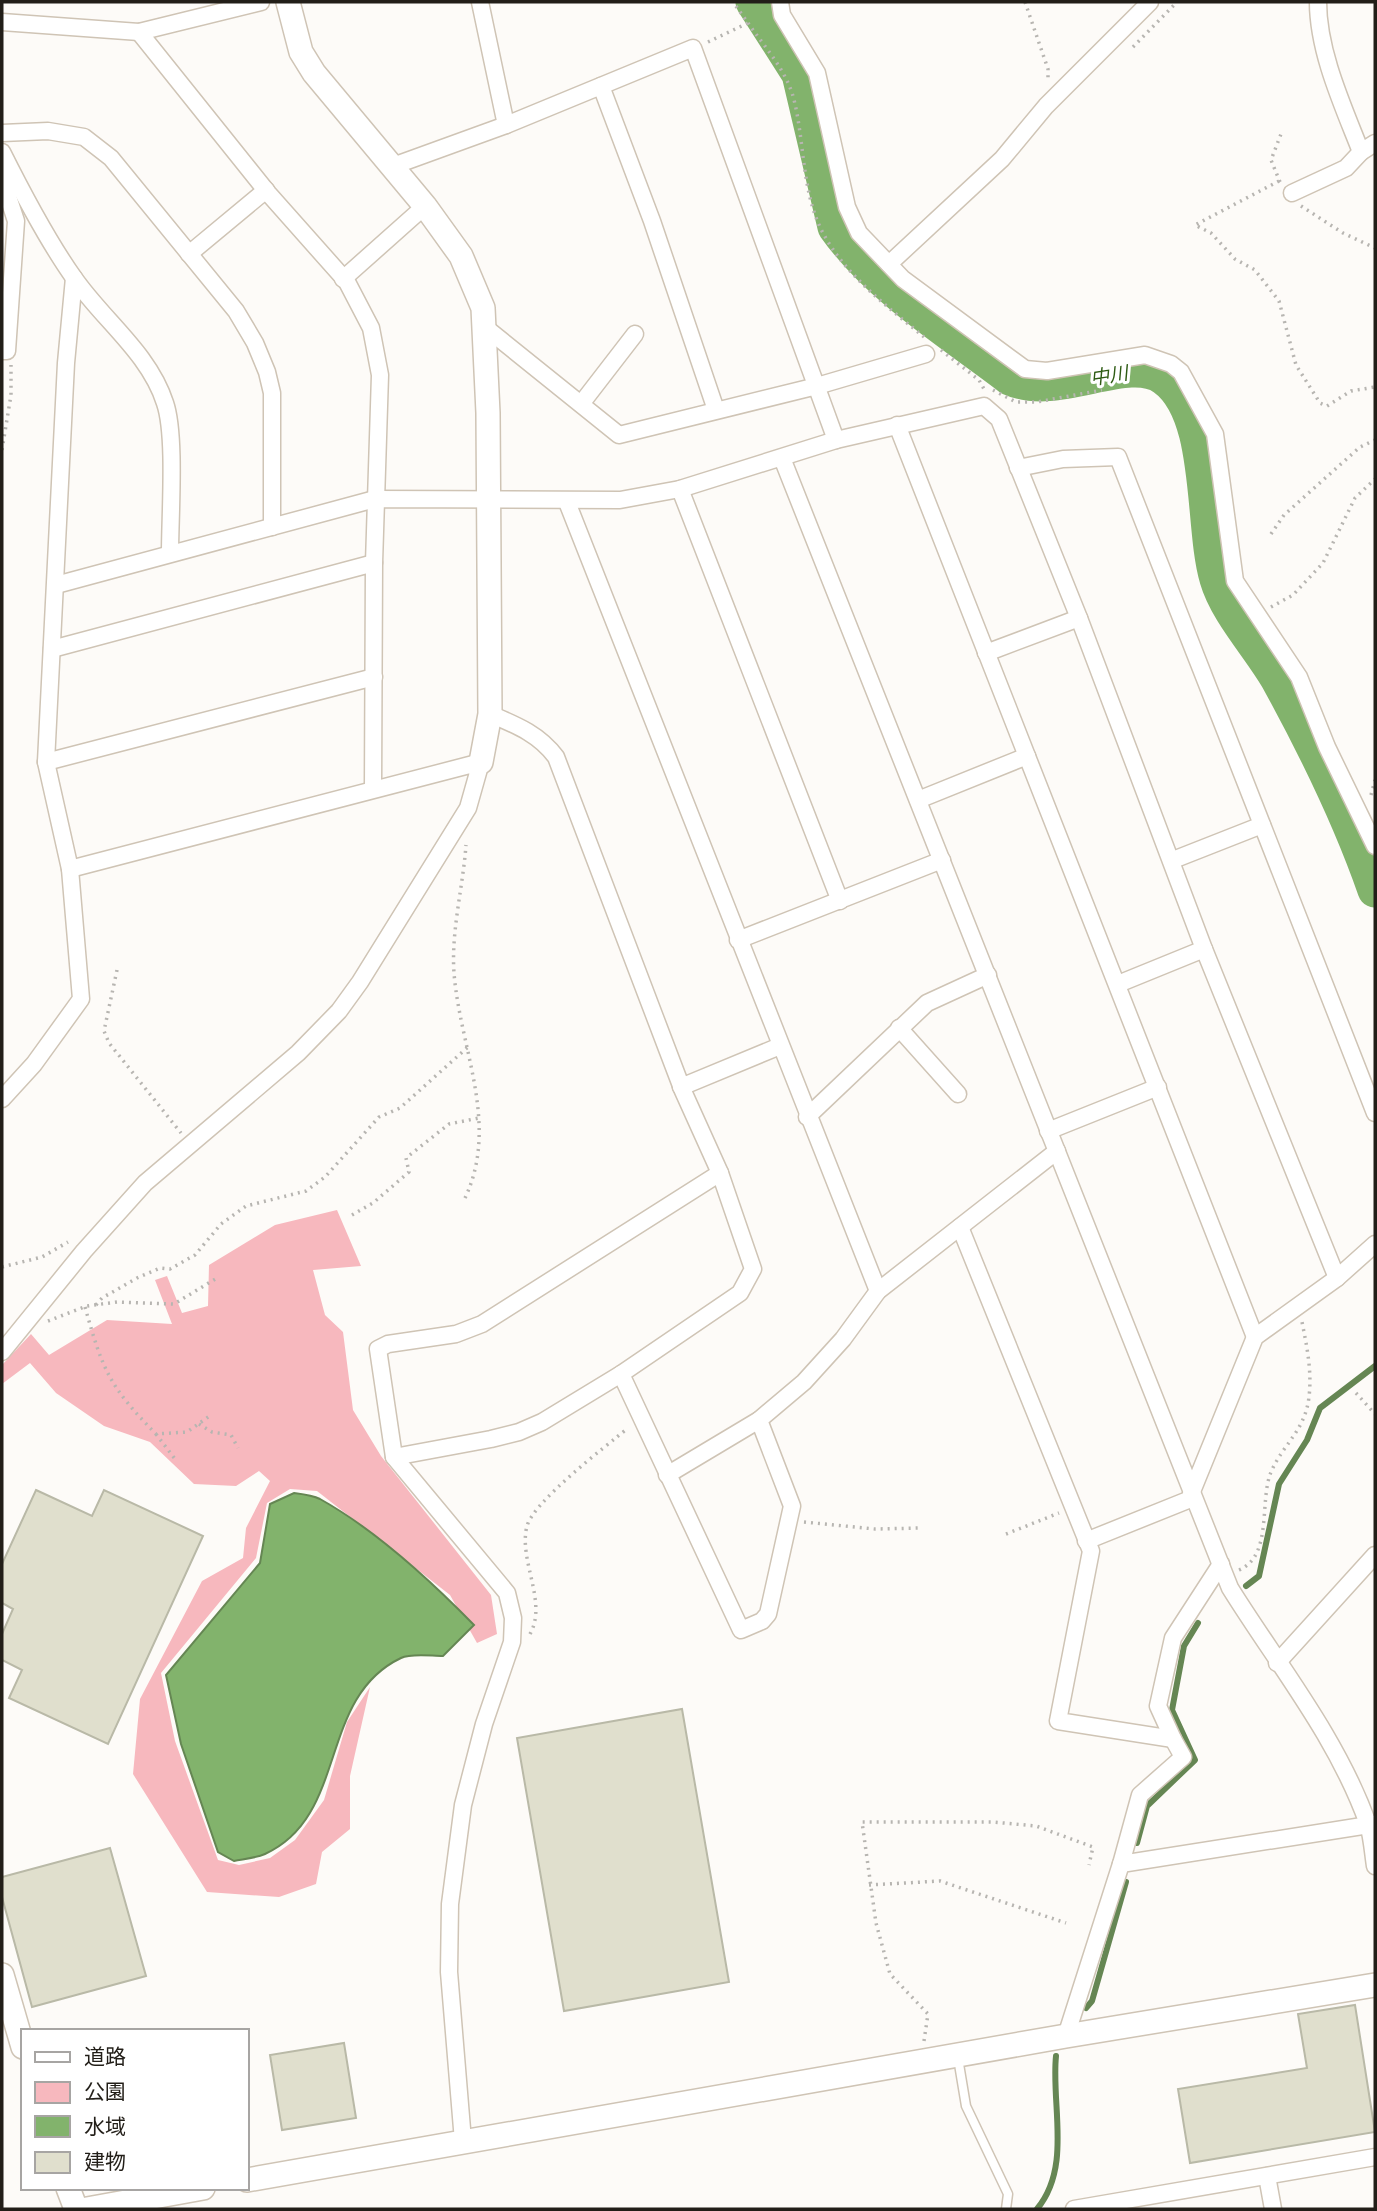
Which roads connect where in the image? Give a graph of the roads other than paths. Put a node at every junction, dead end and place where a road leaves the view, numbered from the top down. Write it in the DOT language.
graph roads {
  1 [pos="254,2"];
  2 [pos="288,2"];
  3 [pos="480,2"];
  4 [pos="780,2"];
  5 [pos="1150,2"];
  6 [pos="1318,2"];
  7 [pos="2,22"];
  8 [pos="139,32"];
  9 [pos="601,86"];
  10 [pos="506,125"];
  11 [pos="2,133"];
  12 [pos="1375,143"];
  13 [pos="1361,152"];
  14 [pos="4,157"];
  15 [pos="393,166"];
  16 [pos="266,190"];
  17 [pos="1292,193"];
  18 [pos="425,206"];
  19 [pos="189,254"];
  20 [pos="889,264"];
  21 [pos="74,278"];
  22 [pos="343,279"];
  23 [pos="486,328"];
  24 [pos="635,334"];
  25 [pos="5,351"];
  26 [pos="926,354"];
  27 [pos="817,386"];
  28 [pos="581,404"];
  29 [pos="716,410"];
  30 [pos="897,425"];
  31 [pos="836,440"];
  32 [pos="782,458"];
  33 [pos="1018,468"];
  34 [pos="680,489"];
  35 [pos="375,499"];
  36 [pos="489,501"];
  37 [pos="567,502"];
  38 [pos="272,527"];
  39 [pos="170,553"];
  40 [pos="374,563"];
  41 [pos="56,585"];
  42 [pos="1079,618"];
  43 [pos="52,649"];
  44 [pos="986,653"];
  45 [pos="374,677"];
  46 [pos="490,714"];
  47 [pos="1027,757"];
  48 [pos="46,762"];
  49 [pos="481,762"];
  50 [pos="373,789"];
  51 [pos="918,800"];
  52 [pos="1262,825"];
  53 [pos="1375,846"];
  54 [pos="942,860"];
  55 [pos="1173,860"];
  56 [pos="70,869"];
  57 [pos="839,901"];
  58 [pos="738,940"];
  59 [pos="1204,948"];
  60 [pos="988,975"];
  61 [pos="1118,984"];
  62 [pos="899,1028"];
  63 [pos="780,1046"];
  64 [pos="681,1087"];
  65 [pos="1158,1087"];
  66 [pos="958,1094"];
  67 [pos="2,1099"];
  68 [pos="1375,1113"];
  69 [pos="807,1117"];
  70 [pos="1048,1131"];
  71 [pos="1057,1151"];
  72 [pos="720,1174"];
  73 [pos="960,1227"];
  74 [pos="1375,1244"];
  75 [pos="1337,1278"];
  76 [pos="878,1291"];
  77 [pos="1255,1337"];
  78 [pos="2,1352"];
  79 [pos="621,1374"];
  80 [pos="759,1420"];
  81 [pos="394,1457"];
  82 [pos="667,1475"];
  83 [pos="1192,1496"];
  84 [pos="1086,1541"];
  85 [pos="1375,1555"];
  86 [pos="1223,1569"];
  87 [pos="1277,1663"];
  88 [pos="1173,1739"];
  89 [pos="1372,1824"];
  90 [pos="1121,1864"];
  91 [pos="1375,1866"];
  92 [pos="2,1975"];
  93 [pos="1375,1985"];
  94 [pos="1066,2036"];
  95 [pos="21,2040"];
  96 [pos="958,2054"];
  97 [pos="463,2141"];
  98 [pos="1375,2157"];
  99 [pos="1267,2176"];
  100 [pos="248,2180"];
  101 [pos="69,2190"];
  102 [pos="192,2190"];
  103 [pos="76,2209"];
  104 [pos="87,2209"];
  105 [pos="1006,2209"];
  106 [pos="1074,2209"];
  107 [pos="1273,2209"];
  1 -- 8 [label="street"];
  2 -- 15 [label="street"];
  3 -- 10 [label="street"];
  4 -- 20 [label="street"];
  5 -- 20 [label="street"];
  6 -- 13 [label="street"];
  7 -- 8 [label="street"];
  8 -- 16 [label="street"];
  9 -- 10 [label="street"];
  9 -- 27 [label="street"];
  9 -- 29 [label="street"];
  10 -- 15 [label="street"];
  11 -- 19 [label="street"];
  12 -- 13 [label="street"];
  13 -- 17 [label="street"];
  14 -- 21 [label="street"];
  14 -- 25 [label="street"];
  15 -- 18 [label="street"];
  16 -- 19 [label="street"];
  16 -- 22 [label="street"];
  18 -- 22 [label="street"];
  18 -- 23 [label="street"];
  19 -- 38 [label="street"];
  20 -- 53 [label="street"];
  21 -- 39 [label="street"];
  21 -- 41 [label="street"];
  22 -- 35 [label="street"];
  23 -- 28 [label="street"];
  23 -- 36 [label="street"];
  24 -- 28 [label="street"];
  26 -- 27 [label="street"];
  27 -- 29 [label="street"];
  27 -- 31 [label="street"];
  28 -- 29 [label="street"];
  30 -- 31 [label="street"];
  30 -- 33 [label="street"];
  30 -- 44 [label="street"];
  31 -- 32 [label="street"];
  32 -- 34 [label="street"];
  32 -- 51 [label="street"];
  33 -- 42 [label="street"];
  33 -- 52 [label="street"];
  34 -- 37 [label="street"];
  34 -- 57 [label="street"];
  35 -- 36 [label="street"];
  35 -- 38 [label="street"];
  35 -- 40 [label="street"];
  36 -- 37 [label="street"];
  36 -- 46 [label="street"];
  37 -- 58 [label="street"];
  38 -- 39 [label="street"];
  39 -- 41 [label="street"];
  40 -- 43 [label="street"];
  40 -- 45 [label="street"];
  41 -- 43 [label="street"];
  42 -- 44 [label="street"];
  42 -- 55 [label="street"];
  43 -- 48 [label="street"];
  44 -- 47 [label="street"];
  45 -- 48 [label="street"];
  45 -- 50 [label="street"];
  46 -- 49 [label="street"];
  46 -- 64 [label="street"];
  47 -- 51 [label="street"];
  47 -- 61 [label="street"];
  48 -- 56 [label="street"];
  49 -- 50 [label="street"];
  49 -- 78 [label="street"];
  50 -- 56 [label="street"];
  51 -- 54 [label="street"];
  52 -- 55 [label="street"];
  52 -- 68 [label="street"];
  54 -- 57 [label="street"];
  54 -- 60 [label="street"];
  55 -- 59 [label="street"];
  56 -- 67 [label="street"];
  57 -- 58 [label="street"];
  58 -- 63 [label="street"];
  59 -- 61 [label="street"];
  59 -- 75 [label="street"];
  60 -- 62 [label="street"];
  60 -- 70 [label="street"];
  61 -- 65 [label="street"];
  62 -- 66 [label="street"];
  62 -- 69 [label="street"];
  63 -- 64 [label="street"];
  63 -- 69 [label="street"];
  64 -- 72 [label="street"];
  65 -- 70 [label="street"];
  65 -- 77 [label="street"];
  69 -- 76 [label="street"];
  70 -- 71 [label="street"];
  71 -- 73 [label="street"];
  71 -- 83 [label="street"];
  72 -- 79 [label="street"];
  72 -- 81 [label="street"];
  73 -- 76 [label="street"];
  73 -- 84 [label="street"];
  74 -- 75 [label="street"];
  75 -- 77 [label="street"];
  76 -- 80 [label="street"];
  77 -- 83 [label="street"];
  79 -- 81 [label="street"];
  79 -- 82 [label="street"];
  80 -- 82 [label="street"];
  80 -- 82 [label="street"];
  81 -- 97 [label="street"];
  83 -- 84 [label="street"];
  83 -- 86 [label="street"];
  84 -- 88 [label="street"];
  85 -- 87 [label="street"];
  86 -- 87 [label="street"];
  86 -- 88 [label="street"];
  87 -- 89 [label="street"];
  88 -- 90 [label="street"];
  89 -- 90 [label="street"];
  89 -- 91 [label="street"];
  90 -- 94 [label="street"];
  92 -- 95 [label="street"];
  93 -- 94 [label="street"];
  94 -- 96 [label="street"];
  96 -- 97 [label="street"];
  96 -- 105 [label="lane"];
  97 -- 100 [label="street"];
  98 -- 99 [label="street"];
  99 -- 106 [label="street"];
  99 -- 107 [label="street"];
  101 -- 103 [label="street"];
  102 -- 104 [label="street"];
}
